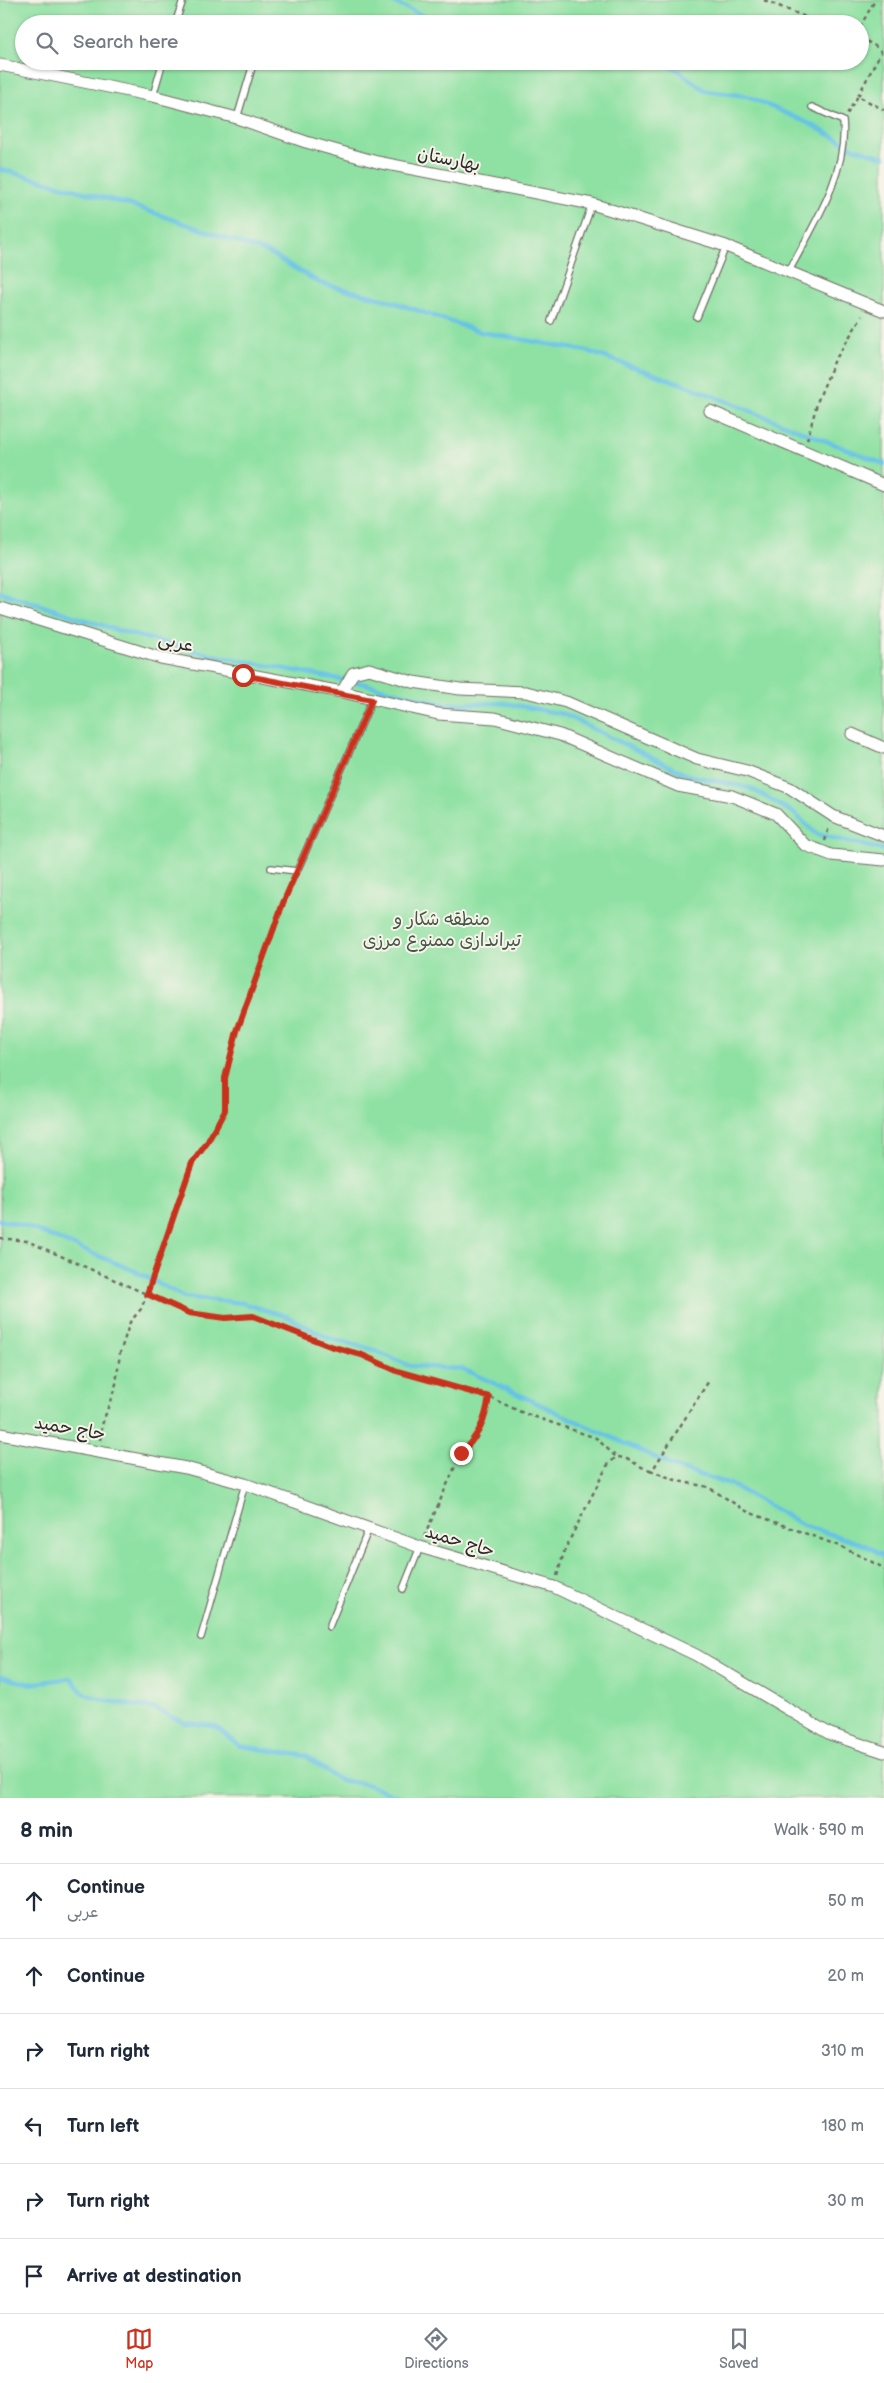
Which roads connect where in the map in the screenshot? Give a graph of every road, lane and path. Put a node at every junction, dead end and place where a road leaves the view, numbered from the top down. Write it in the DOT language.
graph roads {
  1 [pos="183,0"];
  2 [pos="764,0"];
  3 [pos="874,0"];
  4 [pos="178,15"];
  5 [pos="801,15"];
  6 [pos="866,15"];
  7 [pos="869,43"];
  8 [pos="0,65"];
  9 [pos="15,68"];
  10 [pos="25,70"];
  11 [pos="160,70"];
  12 [pos="251,70"];
  13 [pos="153,96"];
  14 [pos="858,96"];
  15 [pos="812,107"];
  16 [pos="884,110"];
  17 [pos="238,118"];
  18 [pos="844,121"];
  19 [pos="592,204"];
  20 [pos="726,246"];
  21 [pos="789,270"];
  22 [pos="868,305"];
  23 [pos="884,311"];
  24 [pos="697,317"];
  25 [pos="551,321"];
  26 [pos="710,411"];
  27 [pos="806,442"];
  28 [pos="884,485"];
  29 [pos="0,608"];
  30 [pos="343,689"];
  31 [pos="372,700"];
  32 [pos="852,734"];
  33 [pos="884,748"];
  34 [pos="829,827"];
  35 [pos="884,836"];
  36 [pos="823,845"];
  37 [pos="884,860"];
  38 [pos="270,868"];
  39 [pos="297,871"];
  40 [pos="0,1238"];
  41 [pos="147,1294"];
  42 [pos="710,1379"];
  43 [pos="489,1397"];
  44 [pos="0,1434"];
  45 [pos="99,1451"];
  46 [pos="616,1457"];
  47 [pos="650,1470"];
  48 [pos="245,1484"];
  49 [pos="368,1528"];
  50 [pos="420,1547"];
  51 [pos="884,1570"];
  52 [pos="554,1587"];
  53 [pos="403,1589"];
  54 [pos="329,1627"];
  55 [pos="201,1637"];
  56 [pos="884,1752"];
  1 -- 4 [label="lane"];
  2 -- 5 [label="path"];
  3 -- 6 [label="path"];
  7 -- 14 [label="path"];
  8 -- 9 [label="street, بهارستان"];
  10 -- 13 [label="street, بهارستان"];
  11 -- 13 [label="lane"];
  12 -- 17 [label="lane"];
  13 -- 17 [label="street, بهارستان"];
  14 -- 16 [label="path"];
  14 -- 18 [label="path"];
  15 -- 18 [label="lane"];
  17 -- 19 [label="street, بهارستان"];
  18 -- 21 [label="lane"];
  19 -- 20 [label="street, بهارستان"];
  19 -- 25 [label="lane"];
  20 -- 21 [label="street, بهارستان"];
  20 -- 24 [label="lane"];
  21 -- 22 [label="street, بهارستان"];
  22 -- 23 [label="street, بهارستان"];
  22 -- 27 [label="path"];
  26 -- 28 [label="street"];
  29 -- 30 [label="street, عربی"];
  30 -- 31 [label="street, عربی"];
  30 -- 35 [label="street"];
  31 -- 37 [label="street, عربی"];
  31 -- 39 [label="lane"];
  32 -- 33 [label="street"];
  34 -- 36 [label="path"];
  38 -- 39 [label="lane"];
  39 -- 41 [label="path"];
  40 -- 41 [label="path"];
  41 -- 43 [label="path"];
  41 -- 45 [label="path"];
  42 -- 47 [label="path"];
  43 -- 46 [label="path"];
  43 -- 50 [label="path"];
  44 -- 45 [label="street, حاج حمید"];
  45 -- 48 [label="street, حاج حمید"];
  46 -- 47 [label="path"];
  46 -- 52 [label="path"];
  47 -- 51 [label="path"];
  48 -- 49 [label="street, حاج حمید"];
  48 -- 55 [label="lane"];
  49 -- 50 [label="street, حاج حمید"];
  49 -- 54 [label="lane"];
  50 -- 52 [label="street, حاج حمید"];
  50 -- 53 [label="lane"];
  52 -- 56 [label="street, حاج حمید"];
}
